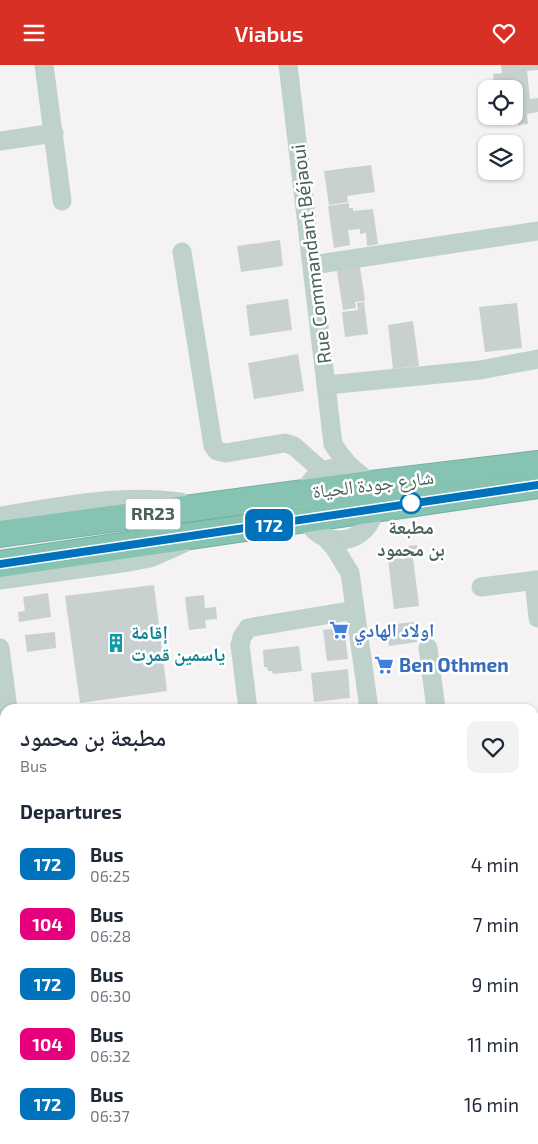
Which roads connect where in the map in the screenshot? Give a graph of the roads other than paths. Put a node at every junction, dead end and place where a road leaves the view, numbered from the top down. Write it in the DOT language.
graph roads {
  1 [pos="44,65"];
  2 [pos="288,65"];
  3 [pos="54,133"];
  4 [pos="0,141"];
  5 [pos="62,201"];
  6 [pos="538,231"];
  7 [pos="182,252"];
  8 [pos="312,265"];
  9 [pos="538,359"];
  10 [pos="327,385"];
  11 [pos="333,444"];
  12 [pos="538,464"];
  13 [pos="312,481"];
  14 [pos="538,485"];
  15 [pos="464,495"];
  16 [pos="538,498"];
  17 [pos="368,500"];
  18 [pos="211,507"];
  19 [pos="0,515"];
  20 [pos="315,528"];
  21 [pos="0,534"];
  22 [pos="206,534"];
  23 [pos="0,564"];
  24 [pos="350,573"];
  25 [pos="0,580"];
  26 [pos="536,580"];
  27 [pos="480,587"];
  28 [pos="355,610"];
  29 [pos="538,618"];
  30 [pos="428,648"];
  31 [pos="0,649"];
  32 [pos="7,704"];
  33 [pos="247,704"];
  34 [pos="367,704"];
  35 [pos="435,704"];
  1 -- 3 [label="street"];
  2 -- 8 [label="street, Rue Commandant Béjaoui"];
  3 -- 4 [label="street"];
  3 -- 5 [label="street"];
  6 -- 8 [label="street"];
  7 -- 13 [label="street"];
  8 -- 10 [label="street, Rue Commandant Béjaoui"];
  9 -- 10 [label="street"];
  10 -- 11 [label="street, Rue Commandant Béjaoui"];
  11 -- 13 [label="street"];
  11 -- 17 [label="street"];
  12 -- 17 [label="highway, شارع جودة الحياة / RR23"];
  13 -- 17 [label="highway, شارع جودة الحياة / RR23"];
  13 -- 18 [label="highway, شارع جودة الحياة / RR23"];
  13 -- 20 [label="street"];
  14 -- 15 [label="highway, شارع جودة الحياة / RR23"];
  15 -- 16 [label="street"];
  15 -- 17 [label="highway, شارع جودة الحياة / RR23"];
  17 -- 20 [label="highway, شارع جودة الحياة / RR23"];
  17 -- 24 [label="street"];
  18 -- 19 [label="street"];
  18 -- 21 [label="highway, شارع جودة الحياة / RR23"];
  20 -- 22 [label="highway, شارع جودة الحياة / RR23"];
  20 -- 24 [label="street"];
  22 -- 23 [label="highway, شارع جودة الحياة / RR23"];
  22 -- 25 [label="street"];
  24 -- 28 [label="street"];
  26 -- 27 [label="street"];
  26 -- 29 [label="street"];
  28 -- 33 [label="street"];
  28 -- 34 [label="street"];
  30 -- 35 [label="street"];
  31 -- 32 [label="street"];
}
